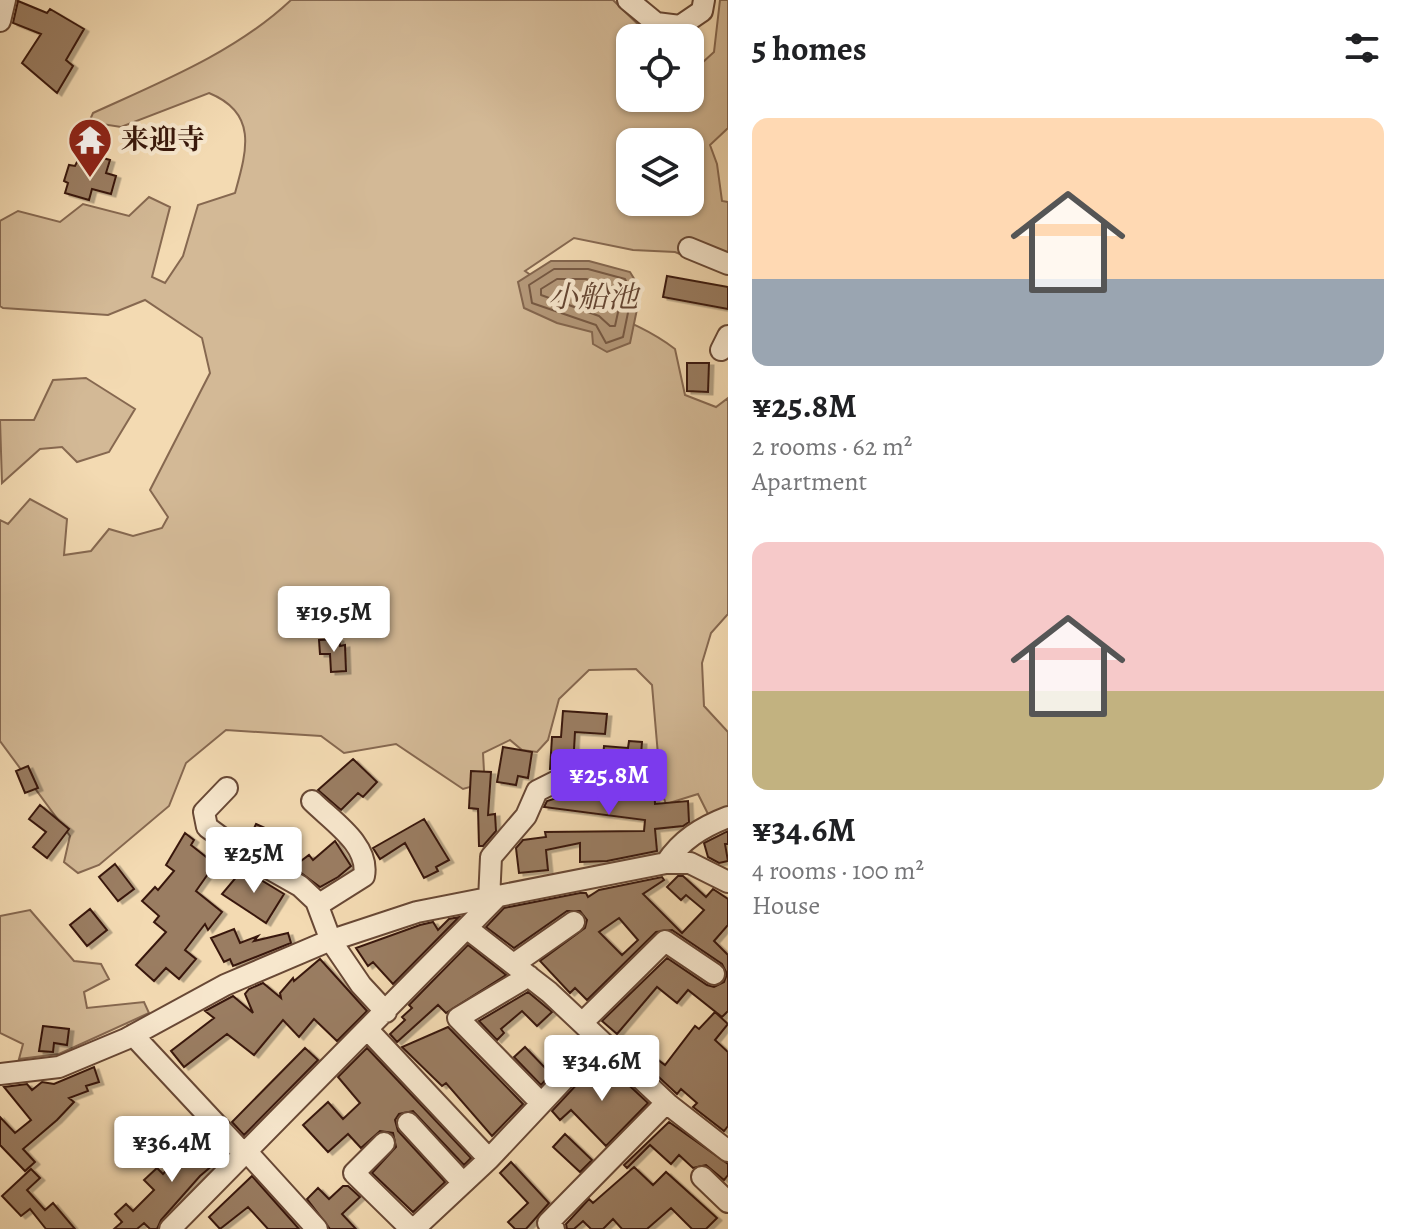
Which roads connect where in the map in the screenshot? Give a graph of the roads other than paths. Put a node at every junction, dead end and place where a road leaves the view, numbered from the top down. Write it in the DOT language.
graph roads {
  1 [pos="5,0"];
  2 [pos="628,0"];
  3 [pos="704,0"];
  4 [pos="0,21"];
  5 [pos="689,248"];
  6 [pos="728,264"];
  7 [pos="586,778"];
  8 [pos="227,788"];
  9 [pos="312,801"];
  10 [pos="728,817"];
  11 [pos="666,863"];
  12 [pos="728,882"];
  13 [pos="493,899"];
  14 [pos="318,905"];
  15 [pos="574,922"];
  16 [pos="468,929"];
  17 [pos="331,941"];
  18 [pos="521,970"];
  19 [pos="714,974"];
  20 [pos="386,1012"];
  21 [pos="582,1023"];
  22 [pos="368,1030"];
  23 [pos="133,1035"];
  24 [pos="600,1041"];
  25 [pos="0,1074"];
  26 [pos="541,1103"];
  27 [pos="666,1103"];
  28 [pos="408,1123"];
  29 [pos="384,1143"];
  30 [pos="728,1151"];
  31 [pos="245,1153"];
  32 [pos="489,1159"];
  33 [pos="702,1177"];
  34 [pos="463,1183"];
  35 [pos="728,1202"];
  36 [pos="179,1226"];
  37 [pos="317,1229"];
  38 [pos="413,1229"];
  39 [pos="554,1229"];
  1 -- 4 [label="street"];
  2 -- 3 [label="street"];
  5 -- 6 [label="street"];
  7 -- 13 [label="street"];
  8 -- 14 [label="street"];
  9 -- 14 [label="street"];
  10 -- 11 [label="street"];
  11 -- 12 [label="street"];
  11 -- 13 [label="street"];
  13 -- 16 [label="street"];
  13 -- 17 [label="street"];
  14 -- 17 [label="street"];
  15 -- 18 [label="street"];
  16 -- 18 [label="street"];
  16 -- 20 [label="street"];
  17 -- 20 [label="street"];
  17 -- 23 [label="street"];
  18 -- 21 [label="street"];
  18 -- 26 [label="street"];
  19 -- 21 [label="street"];
  20 -- 22 [label="street"];
  21 -- 24 [label="street"];
  22 -- 31 [label="street"];
  22 -- 32 [label="street"];
  23 -- 25 [label="street"];
  23 -- 31 [label="street"];
  24 -- 26 [label="street"];
  24 -- 27 [label="street"];
  26 -- 32 [label="street"];
  27 -- 30 [label="street"];
  27 -- 39 [label="street"];
  28 -- 34 [label="street"];
  29 -- 38 [label="street"];
  31 -- 36 [label="street"];
  31 -- 37 [label="street"];
  32 -- 34 [label="street"];
  33 -- 35 [label="street"];
  34 -- 38 [label="street"];
}
